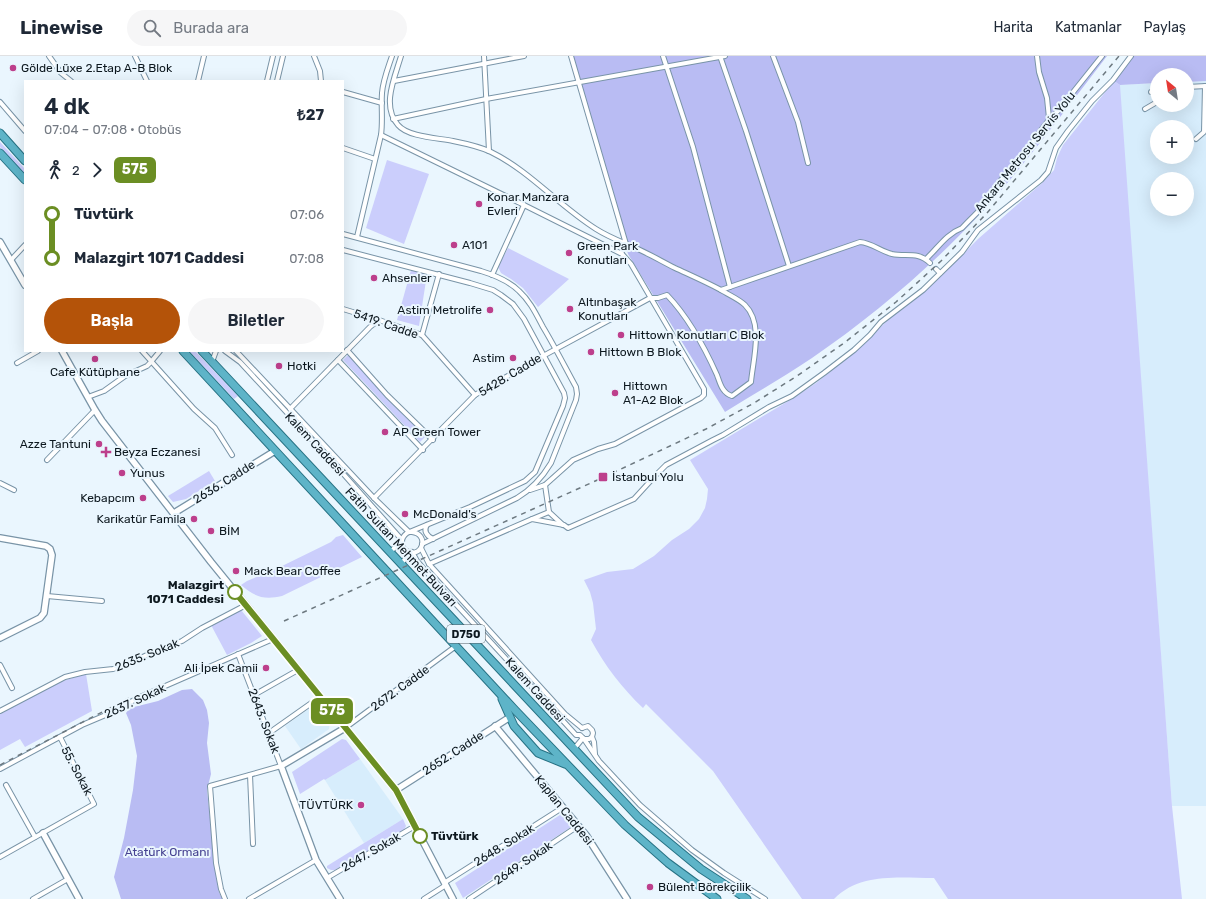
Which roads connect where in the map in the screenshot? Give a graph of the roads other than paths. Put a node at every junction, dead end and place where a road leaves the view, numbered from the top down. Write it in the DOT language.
graph roads {
  1 [pos="49,56"];
  2 [pos="135,56"];
  3 [pos="204,56"];
  4 [pos="273,56"];
  5 [pos="283,56"];
  6 [pos="314,56"];
  7 [pos="392,56"];
  8 [pos="401,56"];
  9 [pos="484,56"];
  10 [pos="524,56"];
  11 [pos="571,56"];
  12 [pos="663,56"];
  13 [pos="722,56"];
  14 [pos="773,56"];
  15 [pos="1037,56"];
  16 [pos="1102,56"];
  17 [pos="1131,56"];
  18 [pos="484,64"];
  19 [pos="667,66"];
  20 [pos="69,80"];
  21 [pos="147,80"];
  22 [pos="198,80"];
  23 [pos="267,80"];
  24 [pos="277,80"];
  25 [pos="321,80"];
  26 [pos="394,81"];
  27 [pos="579,82"];
  28 [pos="1206,86"];
  29 [pos="1194,87"];
  30 [pos="344,92"];
  31 [pos="486,99"];
  32 [pos="0,102"];
  33 [pos="382,103"];
  34 [pos="1150,106"];
  35 [pos="1145,109"];
  36 [pos="1049,118"];
  37 [pos="394,119"];
  38 [pos="24,130"];
  39 [pos="0,133"];
  40 [pos="381,135"];
  41 [pos="1196,138"];
  42 [pos="344,148"];
  43 [pos="489,151"];
  44 [pos="0,153"];
  45 [pos="24,157"];
  46 [pos="375,158"];
  47 [pos="808,164"];
  48 [pos="24,179"];
  49 [pos="524,205"];
  50 [pos="344,234"];
  51 [pos="357,237"];
  52 [pos="0,242"];
  53 [pos="626,244"];
  54 [pos="24,246"];
  55 [pos="344,250"];
  56 [pos="621,253"];
  57 [pos="11,260"];
  58 [pos="926,260"];
  59 [pos="930,263"];
  60 [pos="789,266"];
  61 [pos="936,269"];
  62 [pos="940,273"];
  63 [pos="439,274"];
  64 [pos="492,275"];
  65 [pos="24,283"];
  66 [pos="730,287"];
  67 [pos="721,290"];
  68 [pos="650,298"];
  69 [pos="344,309"];
  70 [pos="379,320"];
  71 [pos="422,335"];
  72 [pos="556,349"];
  73 [pos="36,352"];
  74 [pos="63,352"];
  75 [pos="143,352"];
  76 [pos="159,352"];
  77 [pos="184,352"];
  78 [pos="203,352"];
  79 [pos="216,352"];
  80 [pos="226,352"];
  81 [pos="237,352"];
  82 [pos="345,352"];
  83 [pos="543,356"];
  84 [pos="338,360"];
  85 [pos="152,361"];
  86 [pos="212,362"];
  87 [pos="17,363"];
  88 [pos="475,395"];
  89 [pos="88,397"];
  90 [pos="290,409"];
  91 [pos="95,410"];
  92 [pos="433,440"];
  93 [pos="423,450"];
  94 [pos="275,451"];
  95 [pos="232,455"];
  96 [pos="47,460"];
  97 [pos="0,483"];
  98 [pos="545,484"];
  99 [pos="14,490"];
  100 [pos="530,490"];
  101 [pos="374,498"];
  102 [pos="549,512"];
  103 [pos="174,513"];
  104 [pos="532,519"];
  105 [pos="427,524"];
  106 [pos="564,525"];
  107 [pos="410,532"];
  108 [pos="0,538"];
  109 [pos="433,539"];
  110 [pos="402,541"];
  111 [pos="421,546"];
  112 [pos="390,552"];
  113 [pos="412,552"];
  114 [pos="401,564"];
  115 [pos="429,564"];
  116 [pos="47,596"];
  117 [pos="102,600"];
  118 [pos="246,605"];
  119 [pos="0,638"];
  120 [pos="273,639"];
  121 [pos="457,646"];
  122 [pos="238,654"];
  123 [pos="0,664"];
  124 [pos="298,670"];
  125 [pos="12,688"];
  126 [pos="498,691"];
  127 [pos="254,695"];
  128 [pos="320,697"];
  129 [pos="0,711"];
  130 [pos="510,716"];
  131 [pos="495,726"];
  132 [pos="346,728"];
  133 [pos="582,728"];
  134 [pos="269,734"];
  135 [pos="592,736"];
  136 [pos="60,737"];
  137 [pos="582,737"];
  138 [pos="574,749"];
  139 [pos="595,755"];
  140 [pos="567,764"];
  141 [pos="281,766"];
  142 [pos="0,769"];
  143 [pos="250,775"];
  144 [pos="6,785"];
  145 [pos="396,790"];
  146 [pos="562,808"];
  147 [pos="415,826"];
  148 [pos="578,826"];
  149 [pos="42,833"];
  150 [pos="35,837"];
  151 [pos="253,844"];
  152 [pos="692,850"];
  153 [pos="0,857"];
  154 [pos="687,858"];
  155 [pos="316,860"];
  156 [pos="327,878"];
  157 [pos="68,879"];
  158 [pos="445,884"];
  159 [pos="33,899"];
  160 [pos="79,899"];
  161 [pos="225,899"];
  162 [pos="250,899"];
  163 [pos="340,899"];
  164 [pos="424,899"];
  165 [pos="453,899"];
  166 [pos="468,899"];
  167 [pos="627,899"];
  168 [pos="717,899"];
  169 [pos="747,899"];
  170 [pos="765,899"];
  1 -- 20 [label="street"];
  2 -- 21 [label="street"];
  3 -- 22 [label="street"];
  4 -- 23 [label="street"];
  5 -- 24 [label="street"];
  6 -- 25 [label="street"];
  7 -- 33 [label="street"];
  8 -- 26 [label="street"];
  9 -- 18 [label="street"];
  10 -- 18 [label="street"];
  11 -- 27 [label="street"];
  12 -- 19 [label="street"];
  13 -- 19 [label="street"];
  13 -- 60 [label="street"];
  14 -- 47 [label="street"];
  15 -- 36 [label="street"];
  16 -- 36 [label="street, Ankara Metrosu Servis Yolu"];
  17 -- 62 [label="street, Ankara Metrosu Servis Yolu"];
  18 -- 26 [label="street"];
  18 -- 31 [label="street"];
  19 -- 27 [label="street"];
  19 -- 66 [label="street"];
  26 -- 37 [label="street"];
  27 -- 31 [label="street"];
  27 -- 53 [label="street"];
  28 -- 29 [label="street"];
  28 -- 41 [label="street"];
  30 -- 33 [label="street"];
  31 -- 37 [label="street"];
  31 -- 43 [label="street"];
  32 -- 38 [label="street"];
  33 -- 40 [label="street"];
  34 -- 35 [label="street"];
  36 -- 58 [label="street, Ankara Metrosu Servis Yolu"];
  37 -- 43 [label="street"];
  39 -- 45 [label="highway"];
  40 -- 46 [label="street"];
  40 -- 49 [label="street"];
  42 -- 46 [label="street"];
  43 -- 53 [label="street"];
  44 -- 48 [label="highway"];
  46 -- 51 [label="street"];
  49 -- 56 [label="street"];
  49 -- 64 [label="street"];
  50 -- 51 [label="street"];
  51 -- 64 [label="street"];
  52 -- 57 [label="street"];
  53 -- 56 [label="street"];
  53 -- 67 [label="street"];
  54 -- 57 [label="street"];
  55 -- 63 [label="street"];
  56 -- 68 [label="street"];
  57 -- 65 [label="street"];
  58 -- 59 [label="street"];
  58 -- 60 [label="street"];
  60 -- 66 [label="street"];
  61 -- 62 [label="street"];
  62 -- 106 [label="street, Ankara Metrosu Servis Yolu"];
  63 -- 71 [label="street"];
  63 -- 83 [label="street"];
  64 -- 72 [label="street"];
  66 -- 67 [label="street"];
  67 -- 68 [label="street"];
  68 -- 72 [label="street, 5428. Cadde"];
  68 -- 98 [label="street"];
  69 -- 70 [label="street, 5419. Cadde"];
  70 -- 71 [label="street, 5419. Cadde"];
  70 -- 82 [label="street"];
  71 -- 88 [label="street, 5419. Cadde"];
  72 -- 83 [label="street, 5428. Cadde"];
  72 -- 100 [label="street"];
  73 -- 87 [label="street"];
  74 -- 89 [label="street"];
  75 -- 85 [label="street"];
  76 -- 85 [label="street"];
  77 -- 94 [label="highway, D750"];
  78 -- 86 [label="highway, Fatih Sultan Mehmet Bulvarı / D750"];
  79 -- 86 [label="street"];
  80 -- 110 [label="street, Kalem Caddesi"];
  81 -- 90 [label="street, Kalem Caddesi"];
  82 -- 84 [label="street"];
  82 -- 92 [label="street"];
  83 -- 88 [label="street, 5428. Cadde"];
  83 -- 105 [label="street"];
  84 -- 90 [label="street"];
  84 -- 93 [label="street"];
  85 -- 89 [label="street"];
  85 -- 95 [label="street"];
  86 -- 112 [label="highway, Fatih Sultan Mehmet Bulvarı / D750"];
  88 -- 92 [label="street, 5428. Cadde"];
  89 -- 91 [label="street"];
  90 -- 101 [label="street, Kalem Caddesi"];
  91 -- 96 [label="street"];
  91 -- 103 [label="street"];
  92 -- 93 [label="street, 5428. Cadde"];
  93 -- 101 [label="street, 5428. Cadde"];
  94 -- 103 [label="street, 2636. Cadde"];
  94 -- 121 [label="highway, D750"];
  97 -- 99 [label="street"];
  98 -- 100 [label="street"];
  98 -- 102 [label="street"];
  100 -- 109 [label="street"];
  101 -- 107 [label="street, Kalem Caddesi"];
  102 -- 104 [label="street"];
  102 -- 106 [label="street"];
  103 -- 118 [label="street"];
  104 -- 106 [label="street"];
  104 -- 115 [label="street"];
  105 -- 107 [label="street"];
  105 -- 109 [label="street"];
  107 -- 110 [label="street"];
  107 -- 111 [label="street"];
  108 -- 116 [label="street"];
  109 -- 111 [label="street"];
  110 -- 112 [label="street"];
  110 -- 113 [label="street"];
  111 -- 113 [label="street"];
  111 -- 115 [label="street, Kalem Caddesi"];
  112 -- 114 [label="highway, Fatih Sultan Mehmet Bulvarı / D750"];
  113 -- 114 [label="street"];
  113 -- 137 [label="street, Kalem Caddesi"];
  114 -- 138 [label="highway, Fatih Sultan Mehmet Bulvarı / D750"];
  115 -- 133 [label="street, Kalem Caddesi"];
  116 -- 117 [label="street"];
  116 -- 119 [label="street"];
  118 -- 120 [label="street"];
  118 -- 129 [label="street, 2635. Sokak"];
  120 -- 122 [label="street, 2637. Sokak"];
  120 -- 124 [label="street"];
  121 -- 126 [label="highway, D750"];
  121 -- 132 [label="street, 2672. Cadde"];
  122 -- 127 [label="street, 2643. Sokak"];
  122 -- 136 [label="street, 2637. Sokak"];
  123 -- 125 [label="street"];
  124 -- 127 [label="street"];
  124 -- 128 [label="street"];
  126 -- 130 [label="highway"];
  126 -- 140 [label="highway, D750"];
  127 -- 134 [label="street, 2643. Sokak"];
  128 -- 132 [label="street"];
  128 -- 134 [label="street"];
  130 -- 131 [label="street, 2652. Cadde"];
  130 -- 140 [label="highway"];
  131 -- 145 [label="street, 2652. Cadde"];
  131 -- 146 [label="street, Kaplan Caddesi"];
  132 -- 141 [label="street, 2672. Cadde"];
  132 -- 145 [label="street"];
  133 -- 135 [label="street"];
  133 -- 137 [label="street"];
  134 -- 141 [label="street, 2643. Sokak"];
  135 -- 137 [label="street"];
  135 -- 139 [label="street"];
  136 -- 142 [label="street, 2637. Sokak"];
  136 -- 149 [label="street, 55. Sokak"];
  137 -- 138 [label="street"];
  137 -- 139 [label="street, Kalem Caddesi"];
  138 -- 154 [label="highway, Fatih Sultan Mehmet Bulvarı / D750"];
  139 -- 152 [label="street, Kalem Caddesi"];
  140 -- 168 [label="highway, D750"];
  141 -- 143 [label="street"];
  141 -- 155 [label="street"];
  143 -- 151 [label="street"];
  143 -- 161 [label="street"];
  144 -- 150 [label="street"];
  145 -- 147 [label="street"];
  146 -- 148 [label="street, Kaplan Caddesi"];
  146 -- 158 [label="street, 2648. Sokak"];
  147 -- 156 [label="street, 2647. Sokak"];
  147 -- 158 [label="street"];
  148 -- 166 [label="street, 2649. Sokak"];
  148 -- 167 [label="street, Kaplan Caddesi"];
  149 -- 150 [label="street"];
  149 -- 157 [label="street"];
  150 -- 153 [label="street"];
  152 -- 154 [label="street"];
  152 -- 170 [label="street, Kalem Caddesi"];
  154 -- 169 [label="highway, Fatih Sultan Mehmet Bulvarı / D750"];
  155 -- 156 [label="street"];
  155 -- 162 [label="street"];
  156 -- 163 [label="street"];
  157 -- 159 [label="street"];
  157 -- 160 [label="street"];
  158 -- 164 [label="street, 2648. Sokak"];
  158 -- 165 [label="street"];
}
